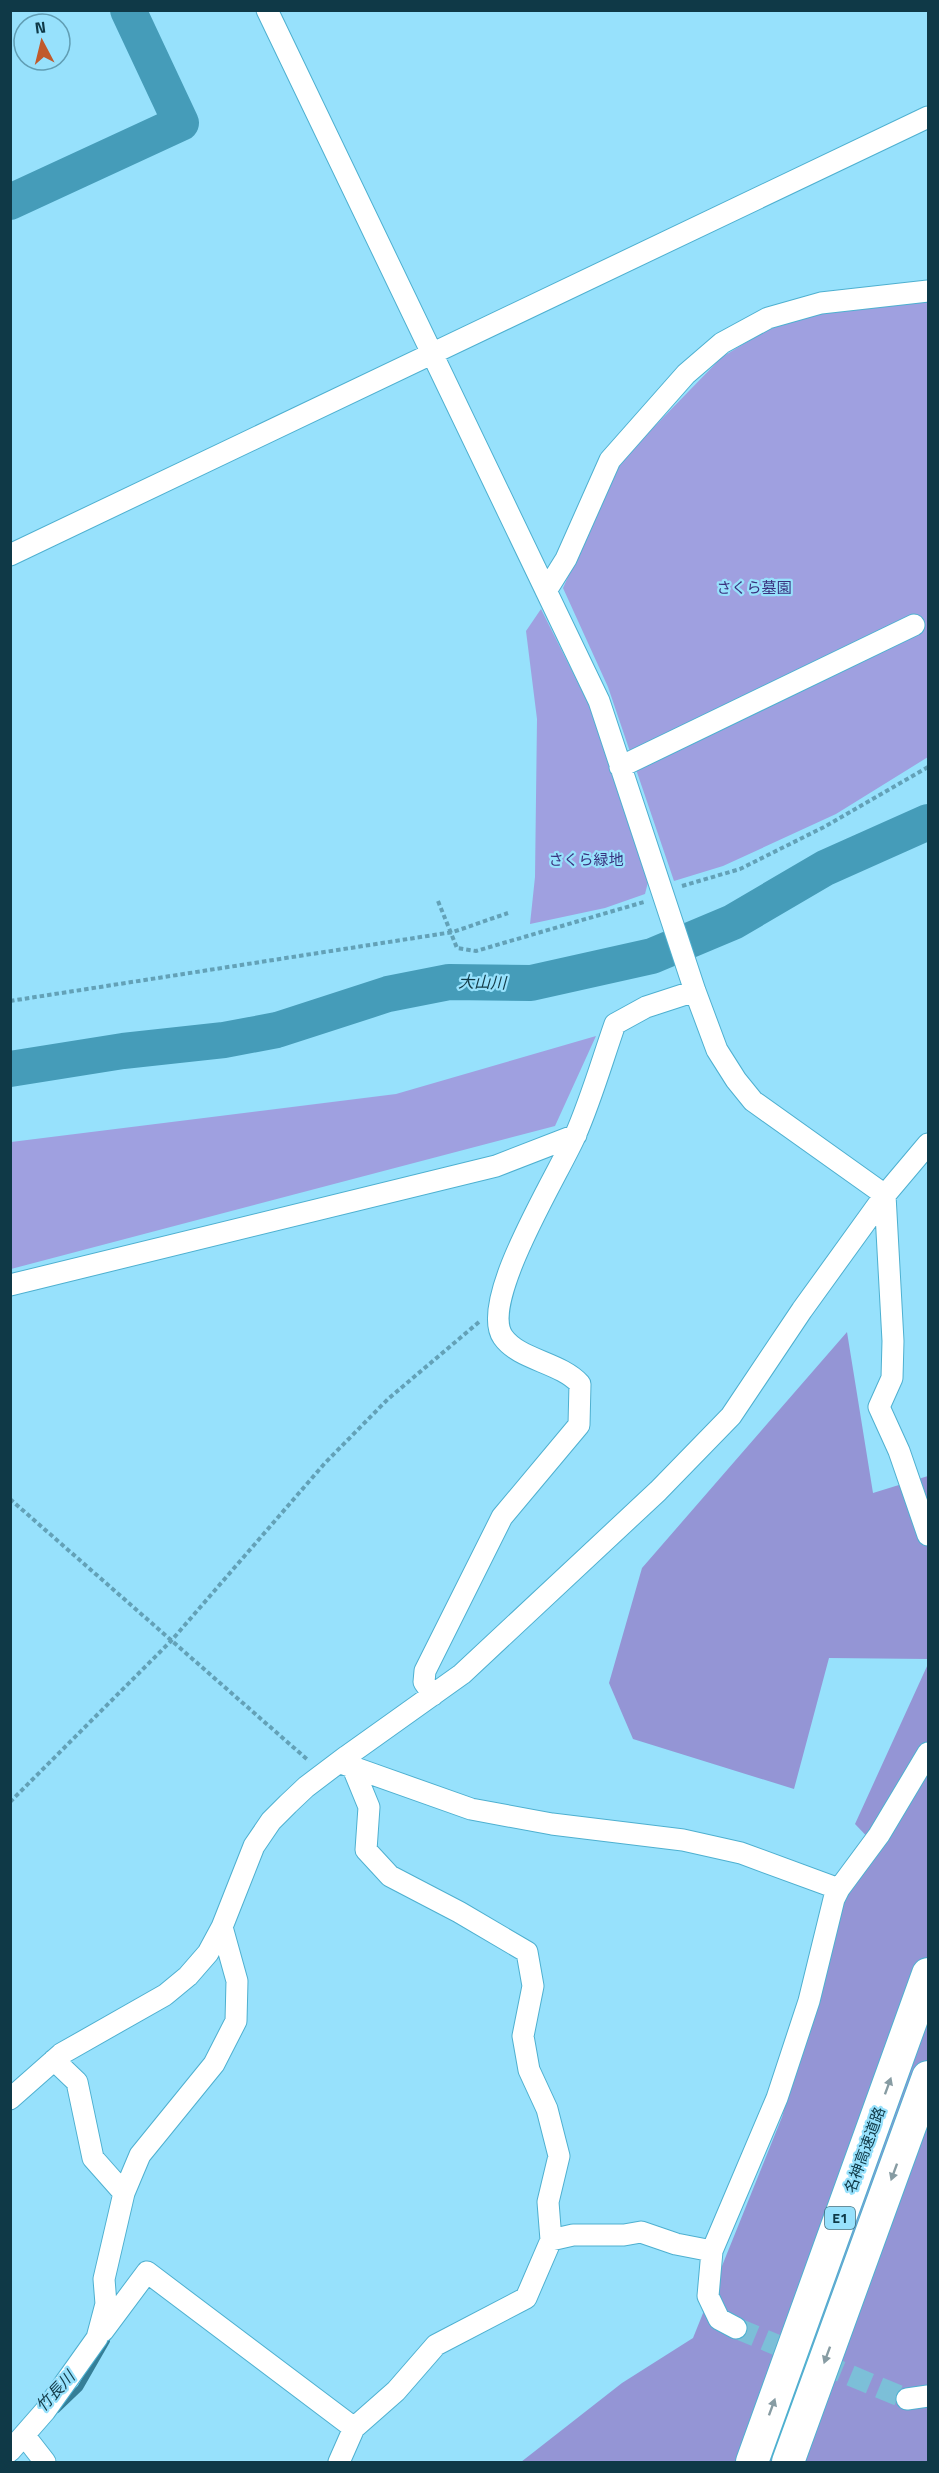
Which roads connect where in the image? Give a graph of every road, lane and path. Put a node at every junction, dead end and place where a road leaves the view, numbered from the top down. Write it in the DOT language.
graph roads {
  1 [pos="267,10"];
  2 [pos="928,117"];
  3 [pos="928,291"];
  4 [pos="432,354"];
  5 [pos="10,555"];
  6 [pos="546,591"];
  7 [pos="914,624"];
  8 [pos="620,766"];
  9 [pos="928,767"];
  10 [pos="438,901"];
  11 [pos="665,902"];
  12 [pos="508,913"];
  13 [pos="450,933"];
  14 [pos="694,989"];
  15 [pos="10,1001"];
  16 [pos="576,1136"];
  17 [pos="928,1144"];
  18 [pos="885,1195"];
  19 [pos="10,1285"];
  20 [pos="498,1306"];
  21 [pos="10,1499"];
  22 [pos="928,1535"];
  23 [pos="171,1641"];
  24 [pos="433,1695"];
  25 [pos="928,1753"];
  26 [pos="339,1768"];
  27 [pos="10,1802"];
  28 [pos="839,1889"];
  29 [pos="222,1927"];
  30 [pos="928,1974"];
  31 [pos="54,2060"];
  32 [pos="928,2077"];
  33 [pos="10,2099"];
  34 [pos="124,2193"];
  35 [pos="551,2240"];
  36 [pos="712,2251"];
  37 [pos="736,2328"];
  38 [pos="97,2338"];
  39 [pos="928,2397"];
  40 [pos="907,2399"];
  41 [pos="354,2428"];
  42 [pos="24,2435"];
  43 [pos="10,2451"];
  44 [pos="45,2463"];
  45 [pos="339,2463"];
  46 [pos="752,2463"];
  47 [pos="788,2463"];
  1 -- 4 [label="street"];
  2 -- 4 [label="street"];
  3 -- 6 [label="street"];
  4 -- 5 [label="street"];
  4 -- 6 [label="street"];
  6 -- 8 [label="street"];
  7 -- 8 [label="street"];
  8 -- 11 [label="street"];
  9 -- 11 [label="path"];
  10 -- 13 [label="path"];
  11 -- 13 [label="path"];
  11 -- 14 [label="street"];
  12 -- 13 [label="path"];
  13 -- 15 [label="path"];
  14 -- 16 [label="street"];
  14 -- 18 [label="street"];
  16 -- 19 [label="street"];
  16 -- 20 [label="street"];
  17 -- 18 [label="street"];
  18 -- 22 [label="street"];
  18 -- 24 [label="street"];
  20 -- 23 [label="path"];
  20 -- 24 [label="street"];
  21 -- 23 [label="path"];
  23 -- 26 [label="path"];
  23 -- 27 [label="path"];
  24 -- 26 [label="street"];
  25 -- 28 [label="street"];
  26 -- 28 [label="street"];
  26 -- 29 [label="street"];
  26 -- 35 [label="street"];
  28 -- 36 [label="street"];
  29 -- 31 [label="street"];
  29 -- 34 [label="street"];
  46 -- 30 [label="highway, 名神高速道路 / E1, one-way"];
  31 -- 33 [label="street"];
  31 -- 34 [label="street"];
  32 -- 47 [label="highway, E1, one-way"];
  34 -- 38 [label="street"];
  35 -- 36 [label="street"];
  35 -- 41 [label="street"];
  36 -- 37 [label="street"];
  38 -- 41 [label="street"];
  38 -- 42 [label="street"];
  39 -- 40 [label="street"];
  41 -- 45 [label="street"];
  42 -- 43 [label="street"];
  42 -- 44 [label="street"];
}
